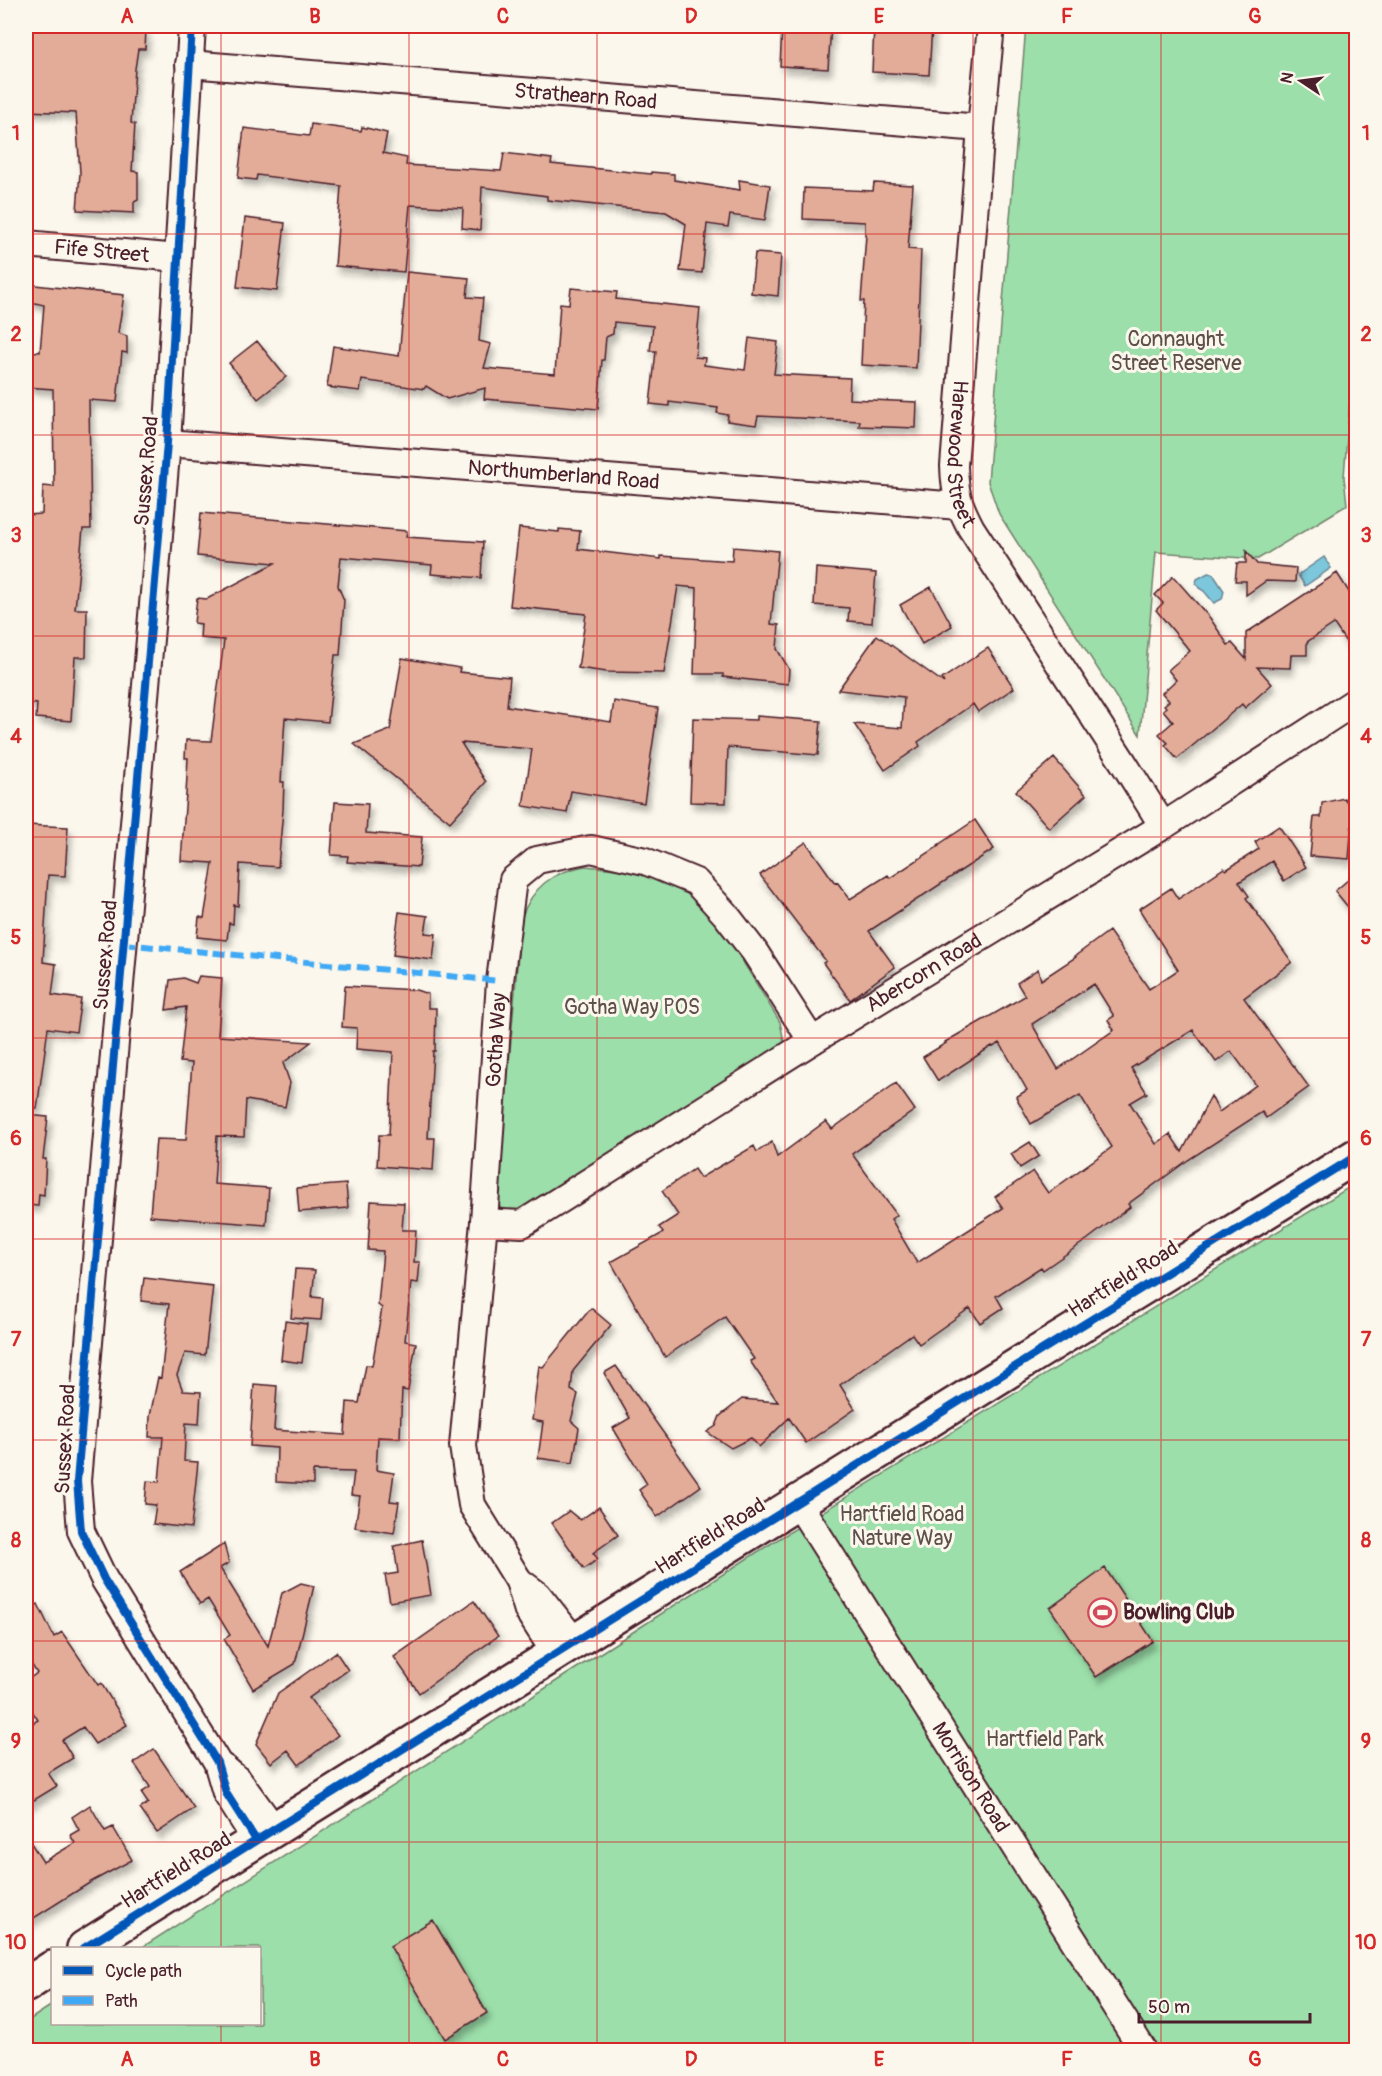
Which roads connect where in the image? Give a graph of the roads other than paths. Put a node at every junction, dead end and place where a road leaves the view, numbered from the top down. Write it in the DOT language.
graph roads {
  1 [pos="192,26"];
  2 [pos="992,26"];
  3 [pos="189,64"];
  4 [pos="981,128"];
  5 [pos="26,244"];
  6 [pos="178,258"];
  7 [pos="167,443"];
  8 [pos="959,506"];
  9 [pos="1356,700"];
  10 [pos="1163,826"];
  11 [pos="812,1041"];
  12 [pos="1356,1156"];
  13 [pos="484,1222"];
  14 [pos="798,1503"];
  15 [pos="565,1648"];
  16 [pos="265,1834"];
  17 [pos="86,1947"];
  18 [pos="51,1969"];
  19 [pos="26,1985"];
  20 [pos="1143,2050"];
  1 -- 3 [label="street, Sussex Road"];
  2 -- 4 [label="street, Harewood Street"];
  3 -- 4 [label="street, Strathearn Road"];
  3 -- 6 [label="street, Sussex Road"];
  4 -- 8 [label="street, Harewood Street"];
  5 -- 6 [label="street, Fife Street"];
  6 -- 7 [label="street, Sussex Road"];
  7 -- 8 [label="street, Northumberland Road"];
  7 -- 16 [label="street, Sussex Road"];
  8 -- 10 [label="street, Harewood Street"];
  9 -- 10 [label="street, Abercorn Road"];
  10 -- 11 [label="street, Abercorn Road"];
  11 -- 13 [label="street, Abercorn Road"];
  11 -- 13 [label="street, Gotha Way"];
  12 -- 14 [label="street, Hartfield Road"];
  13 -- 15 [label="street, Gotha Way"];
  14 -- 15 [label="street, Hartfield Road"];
  14 -- 20 [label="street, Morrison Road"];
  15 -- 16 [label="street, Hartfield Road"];
  16 -- 17 [label="street, Hartfield Road"];
  18 -- 19 [label="street"];
}
